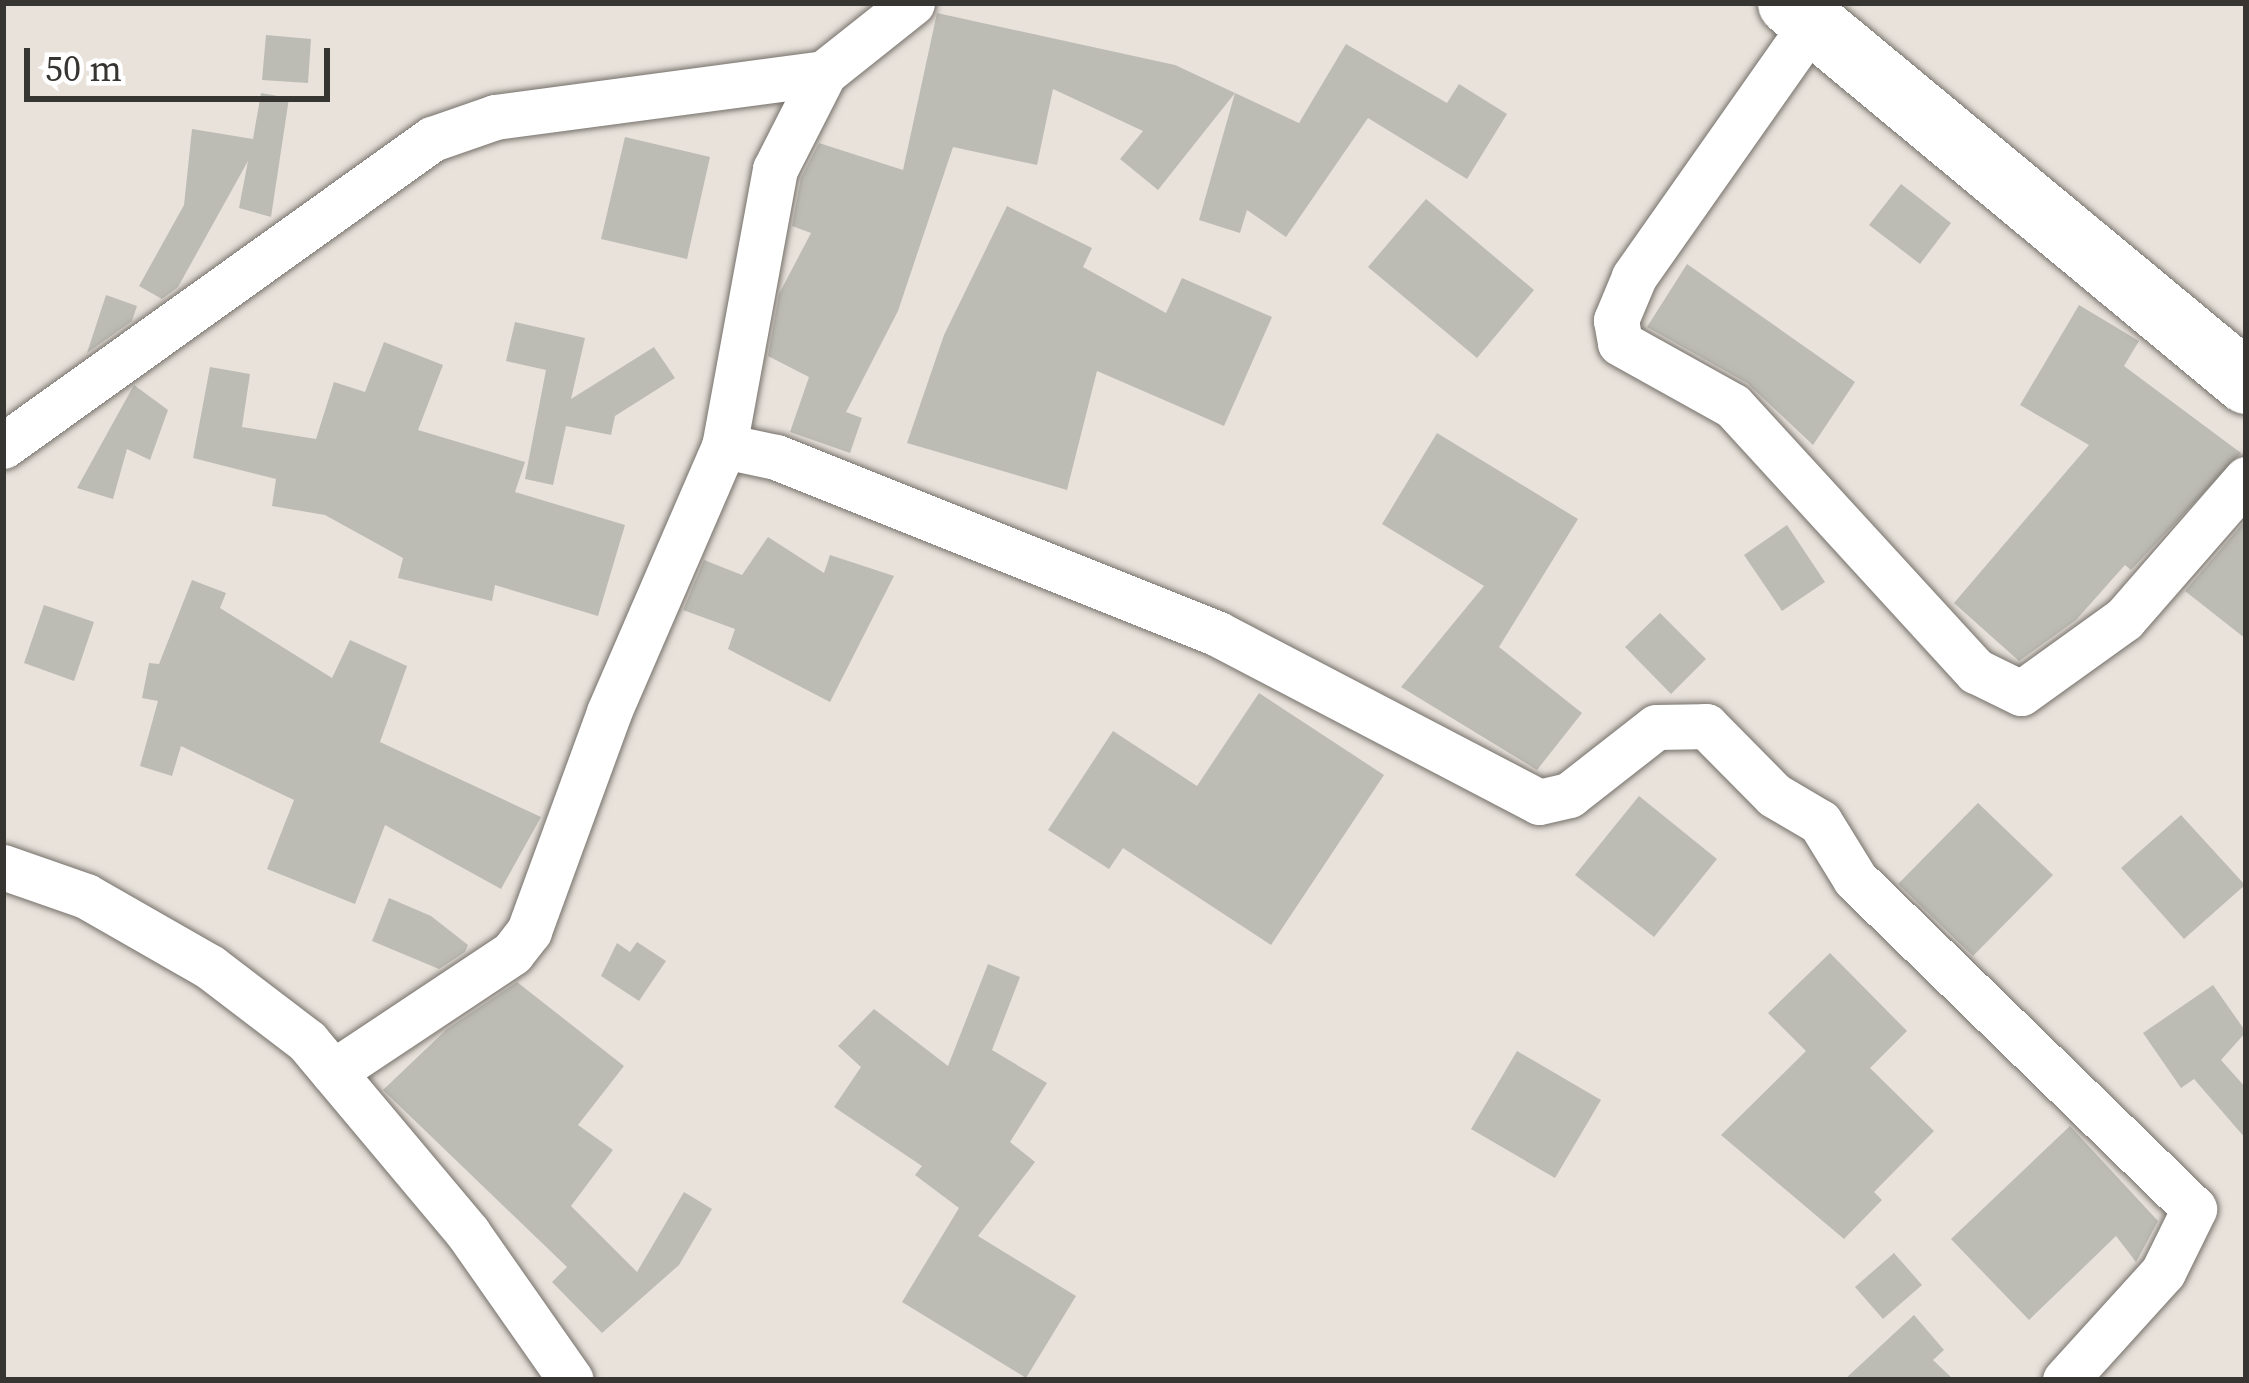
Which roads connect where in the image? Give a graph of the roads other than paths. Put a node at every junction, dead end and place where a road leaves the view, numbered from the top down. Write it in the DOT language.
graph roads {
  1 [pos="913,3"];
  2 [pos="1801,13"];
  3 [pos="824,73"];
  4 [pos="2246,382"];
  5 [pos="3,446"];
  6 [pos="724,446"];
  7 [pos="2246,479"];
  8 [pos="3,867"];
  9 [pos="333,1072"];
  10 [pos="571,1380"];
  11 [pos="2065,1380"];
  1 -- 3 [label="street"];
  2 -- 4 [label="main road"];
  2 -- 7 [label="street"];
  3 -- 5 [label="street"];
  3 -- 6 [label="street"];
  6 -- 9 [label="street"];
  6 -- 11 [label="street"];
  8 -- 9 [label="street"];
  9 -- 10 [label="street"];
}
